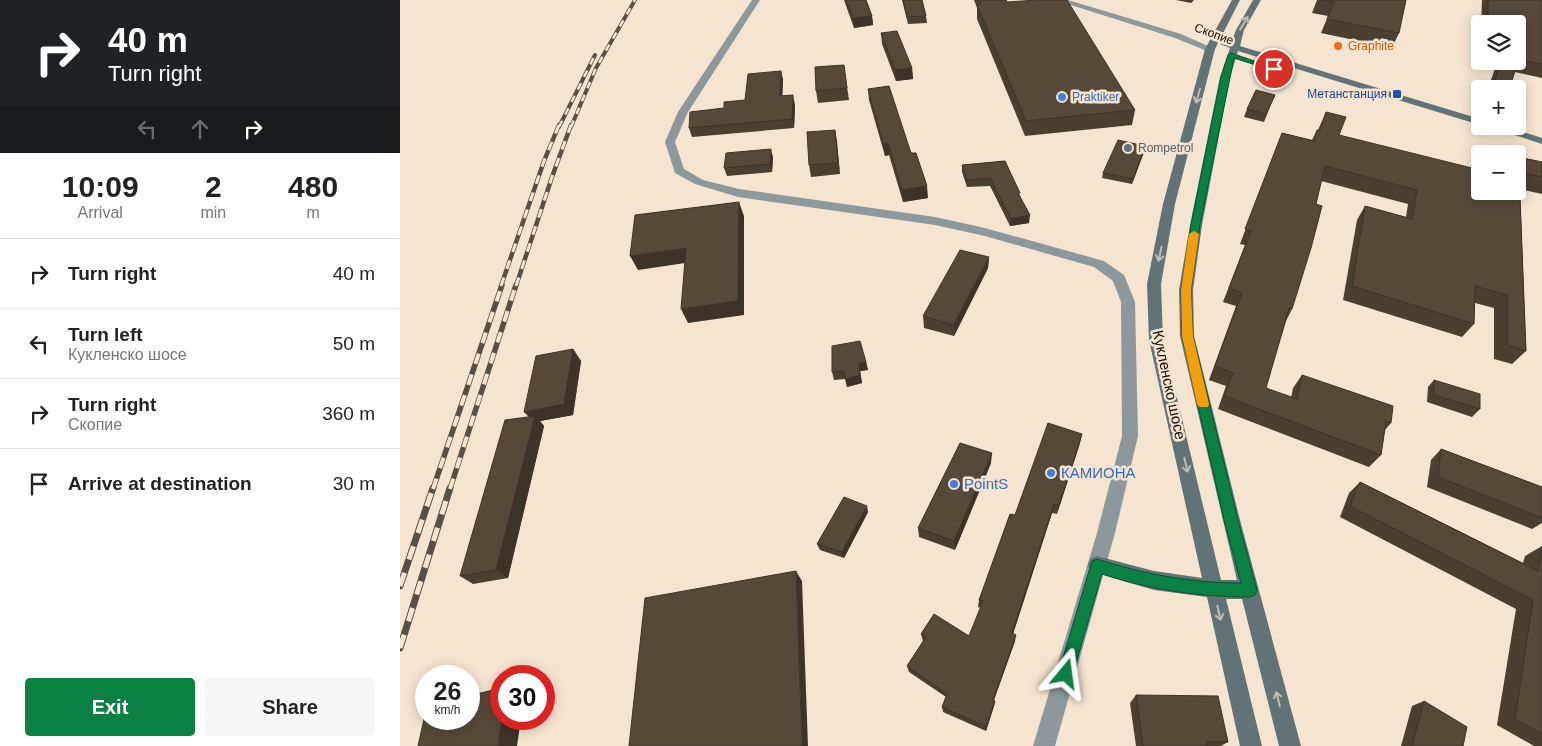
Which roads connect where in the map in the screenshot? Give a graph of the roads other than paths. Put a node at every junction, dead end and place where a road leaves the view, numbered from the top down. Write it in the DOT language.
graph roads {
  1 [pos="756,0"];
  2 [pos="1059,0"];
  3 [pos="1078,0"];
  4 [pos="1236,0"];
  5 [pos="1257,0"];
  6 [pos="1099,9"];
  7 [pos="1212,45"];
  8 [pos="1232,51"];
  9 [pos="1471,119"];
  10 [pos="1522,135"];
  11 [pos="1542,141"];
  12 [pos="1097,565"];
  13 [pos="1214,590"];
  14 [pos="1250,590"];
  15 [pos="1044,746"];
  16 [pos="1252,746"];
  17 [pos="1290,746"];
  1 -- 12 [label="street"];
  2 -- 6 [label="street, Скопие"];
  3 -- 6 [label="street"];
  4 -- 7 [label="main road, Кукленско шосе"];
  8 -- 5 [label="main road, Кукленско шосе, one-way"];
  6 -- 7 [label="street, Скопие"];
  7 -- 8 [label="main road, Скопие"];
  7 -- 13 [label="main road, Кукленско шосе, one-way"];
  8 -- 9 [label="main road, Скопие"];
  8 -- 14 [label="main road, Кукленско шосе"];
  10 -- 11 [label="main road"];
  12 -- 13 [label="main road"];
  12 -- 15 [label="street"];
  13 -- 14 [label="main road"];
  13 -- 16 [label="main road, Кукленско шосе, one-way"];
  17 -- 14 [label="main road, Кукленско шосе, one-way"];
}
